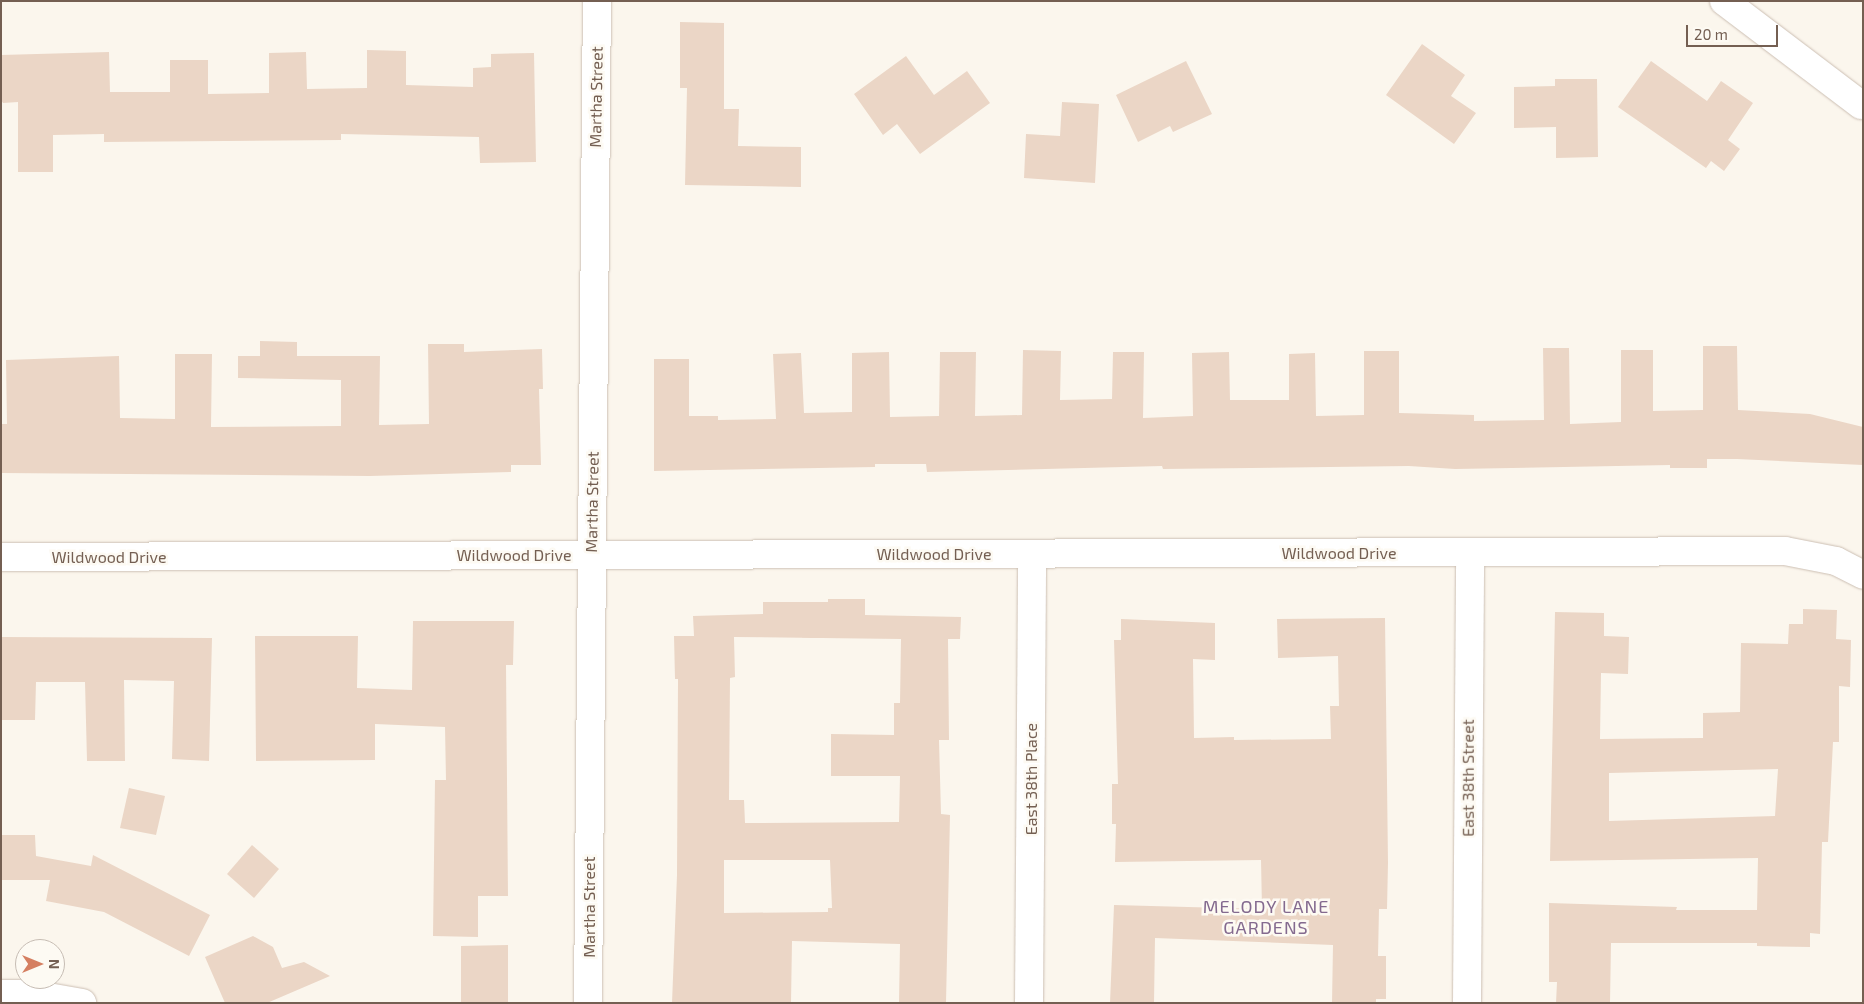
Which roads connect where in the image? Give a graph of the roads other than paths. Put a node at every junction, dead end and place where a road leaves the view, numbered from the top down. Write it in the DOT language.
graph roads {
  1 [pos="597,1"];
  2 [pos="1724,1"];
  3 [pos="1861,105"];
  4 [pos="1470,553"];
  5 [pos="591,554"];
  6 [pos="1032,554"];
  7 [pos="1,557"];
  8 [pos="1863,575"];
  9 [pos="1,994"];
  10 [pos="82,1003"];
  11 [pos="588,1003"];
  12 [pos="1029,1003"];
  13 [pos="1466,1003"];
  1 -- 5 [label="street, Martha Street"];
  2 -- 3 [label="street"];
  4 -- 6 [label="street, Wildwood Drive"];
  4 -- 8 [label="street, Wildwood Drive"];
  4 -- 13 [label="street, East 38th Street"];
  5 -- 6 [label="street, Wildwood Drive"];
  5 -- 7 [label="street, Wildwood Drive"];
  5 -- 11 [label="street, Martha Street"];
  6 -- 12 [label="street, East 38th Place"];
  9 -- 10 [label="street"];
}
